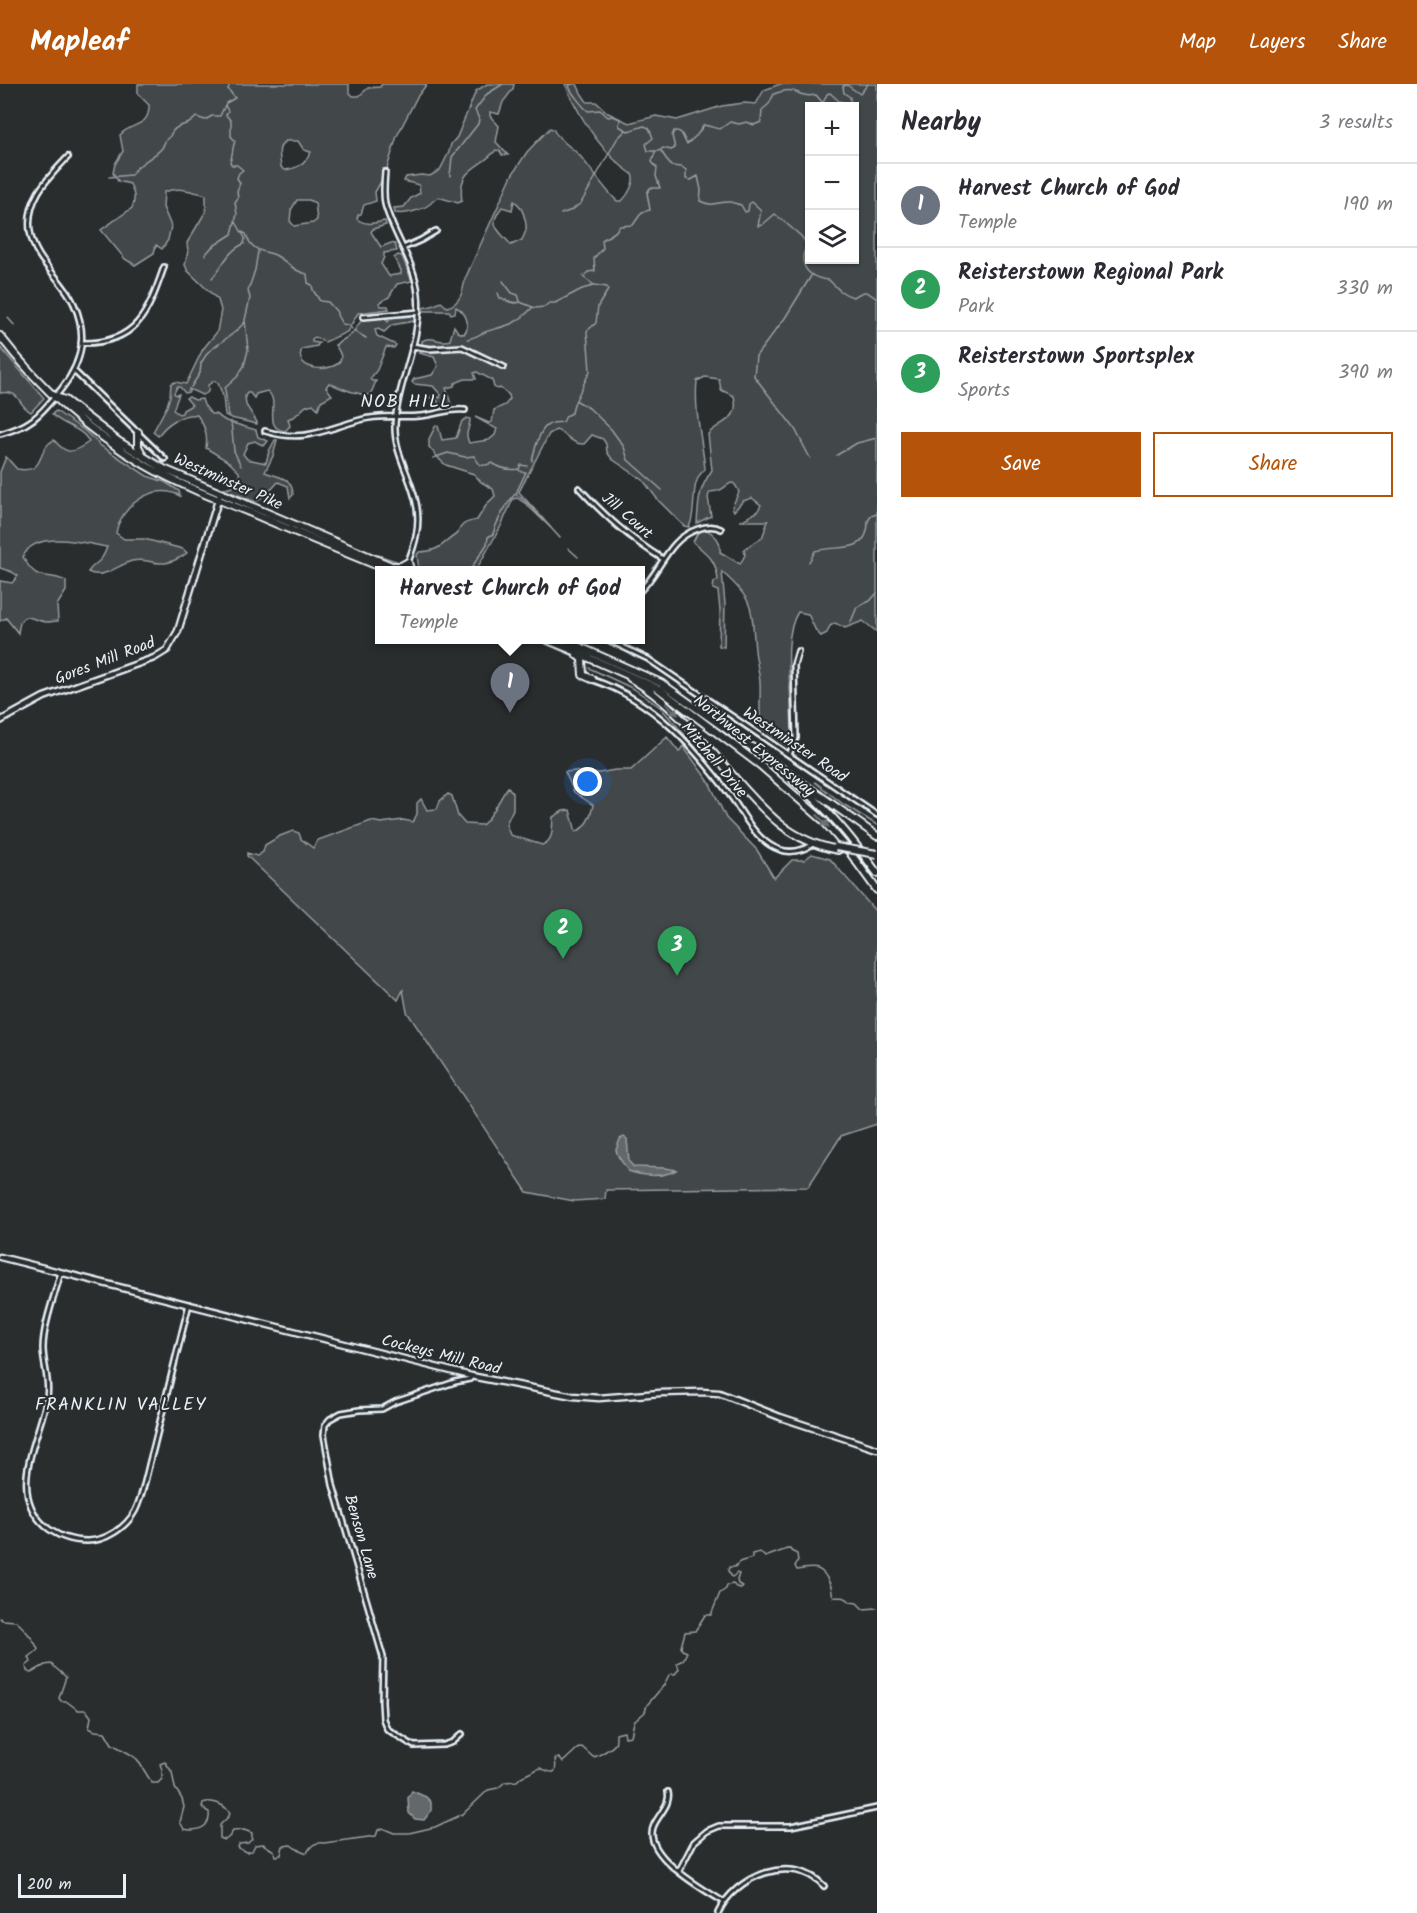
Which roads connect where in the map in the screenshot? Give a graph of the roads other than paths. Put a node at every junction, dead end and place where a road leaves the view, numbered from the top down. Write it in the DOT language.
graph roads {
  1 [pos="68,157"];
  2 [pos="385,172"];
  3 [pos="436,231"];
  4 [pos="403,248"];
  5 [pos="164,267"];
  6 [pos="419,312"];
  7 [pos="363,317"];
  8 [pos="0,336"];
  9 [pos="81,343"];
  10 [pos="412,346"];
  11 [pos="504,367"];
  12 [pos="74,371"];
  13 [pos="56,396"];
  14 [pos="465,410"];
  15 [pos="396,417"];
  16 [pos="266,431"];
  17 [pos="138,432"];
  18 [pos="0,435"];
  19 [pos="144,457"];
  20 [pos="165,459"];
  21 [pos="579,488"];
  22 [pos="219,497"];
  23 [pos="721,529"];
  24 [pos="663,559"];
  25 [pos="408,562"];
  26 [pos="384,566"];
  27 [pos="401,566"];
  28 [pos="409,566"];
  29 [pos="645,586"];
  30 [pos="559,644"];
  31 [pos="575,644"];
  32 [pos="618,644"];
  33 [pos="570,649"];
  34 [pos="798,651"];
  35 [pos="587,657"];
  36 [pos="591,679"];
  37 [pos="0,721"];
  38 [pos="726,730"];
  39 [pos="789,755"];
  40 [pos="877,815"];
  41 [pos="877,836"];
  42 [pos="813,844"];
  43 [pos="877,855"];
  44 [pos="877,873"];
  45 [pos="877,890"];
  46 [pos="0,1257"];
  47 [pos="61,1272"];
  48 [pos="189,1305"];
  49 [pos="471,1376"];
  50 [pos="877,1449"];
  51 [pos="462,1734"];
  52 [pos="668,1792"];
  53 [pos="877,1808"];
  54 [pos="679,1871"];
  55 [pos="824,1886"];
  56 [pos="724,1902"];
  57 [pos="718,1913"];
  1 -- 9 [label="street"];
  2 -- 4 [label="street"];
  3 -- 4 [label="street"];
  4 -- 6 [label="street"];
  5 -- 9 [label="street"];
  6 -- 7 [label="street"];
  6 -- 10 [label="street"];
  8 -- 13 [label="highway, Westminster Pike"];
  9 -- 12 [label="street"];
  10 -- 11 [label="street"];
  10 -- 15 [label="street"];
  12 -- 13 [label="street"];
  12 -- 17 [label="street"];
  13 -- 18 [label="street"];
  13 -- 19 [label="highway, Westminster Pike"];
  13 -- 22 [label="highway, Westminster Pike"];
  14 -- 15 [label="street"];
  15 -- 16 [label="street"];
  15 -- 25 [label="street"];
  17 -- 19 [label="highway"];
  17 -- 20 [label="street"];
  19 -- 22 [label="highway, Westminster Pike"];
  21 -- 24 [label="street, Jill Court"];
  22 -- 26 [label="highway, Westminster Pike"];
  22 -- 37 [label="street, Gores Mill Road"];
  23 -- 24 [label="street"];
  24 -- 29 [label="street"];
  25 -- 27 [label="highway"];
  25 -- 28 [label="highway"];
  30 -- 33 [label="highway"];
  31 -- 38 [label="highway"];
  32 -- 39 [label="street, Westminster Road"];
  33 -- 35 [label="highway"];
  33 -- 36 [label="highway"];
  34 -- 39 [label="street"];
  35 -- 42 [label="highway, one-way"];
  35 -- 45 [label="highway, Northwest Expressway, one-way"];
  36 -- 42 [label="street, Mitchell Drive"];
  38 -- 41 [label="highway"];
  38 -- 44 [label="highway, Northwest Expressway"];
  39 -- 40 [label="street, Westminster Road"];
  42 -- 43 [label="highway, bridge"];
  46 -- 47 [label="street, Cockeys Mill Road"];
  47 -- 48 [label="street, Cockeys Mill Road"];
  47 -- 48 [label="street"];
  48 -- 49 [label="street, Cockeys Mill Road"];
  49 -- 50 [label="street, Cockeys Mill Road"];
  49 -- 51 [label="street, Benson Lane"];
  52 -- 54 [label="street"];
  53 -- 54 [label="street"];
  54 -- 56 [label="street"];
  55 -- 56 [label="street"];
  56 -- 57 [label="street"];
}
